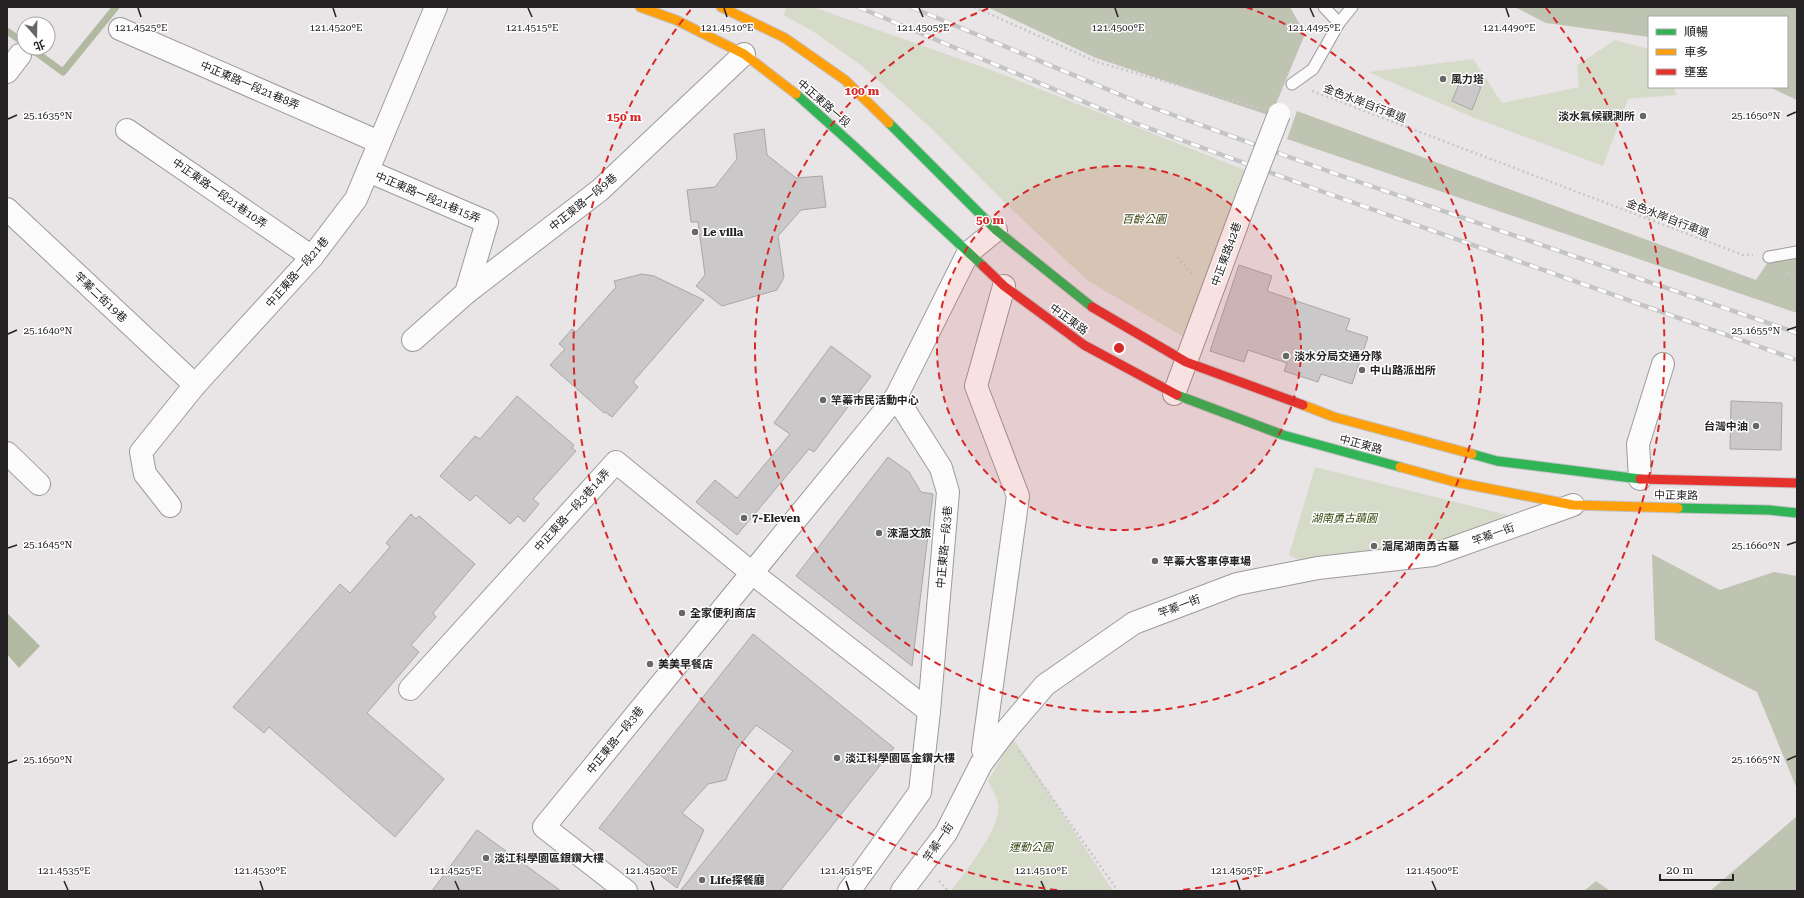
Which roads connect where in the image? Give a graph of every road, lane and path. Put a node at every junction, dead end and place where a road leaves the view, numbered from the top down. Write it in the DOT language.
graph roads {
  1 [pos="436,7"];
  2 [pos="640,7"];
  3 [pos="721,7"];
  4 [pos="974,7"];
  5 [pos="1324,7"];
  6 [pos="1352,7"];
  7 [pos="1339,23"];
  8 [pos="120,29"];
  9 [pos="744,54"];
  10 [pos="19,56"];
  11 [pos="7,72"];
  12 [pos="1292,84"];
  13 [pos="1279,114"];
  14 [pos="127,130"];
  15 [pos="379,142"];
  16 [pos="368,170"];
  17 [pos="7,209"];
  18 [pos="996,230"];
  19 [pos="1797,252"];
  20 [pos="968,253"];
  21 [pos="312,257"];
  22 [pos="1769,257"];
  23 [pos="1004,286"];
  24 [pos="466,293"];
  25 [pos="413,340"];
  26 [pos="1186,362"];
  27 [pos="1663,364"];
  28 [pos="195,385"];
  29 [pos="1174,394"];
  30 [pos="896,397"];
  31 [pos="7,453"];
  32 [pos="1640,479"];
  33 [pos="1797,483"];
  34 [pos="39,484"];
  35 [pos="1573,505"];
  36 [pos="170,506"];
  37 [pos="1797,513"];
  38 [pos="752,573"];
  39 [pos="410,689"];
  40 [pos="929,711"];
  41 [pos="1005,732"];
  42 [pos="983,750"];
  43 [pos="936,878"];
  44 [pos="626,891"];
  45 [pos="849,891"];
  46 [pos="902,891"];
  47 [pos="948,891"];
  48 [pos="1118,891"];
  1 -- 15 [label="street, 中正東路一段21巷"];
  2 -- 9 [label="main road, 中正東路一段"];
  3 -- 18 [label="main road"];
  4 -- 13 [label="path"];
  5 -- 7 [label="lane"];
  6 -- 7 [label="lane"];
  7 -- 12 [label="lane"];
  8 -- 15 [label="street, 中正東路一段21巷8弄"];
  9 -- 20 [label="main road, 中正東路一段"];
  9 -- 24 [label="street, 中正東路一段9巷"];
  10 -- 11 [label="street"];
  12 -- 22 [label="path, 金色水岸自行車道"];
  13 -- 26 [label="street, 中正東路42巷, bridge"];
  14 -- 21 [label="street, 中正東路一段21巷10弄"];
  15 -- 16 [label="street, 中正東路一段21巷"];
  16 -- 21 [label="street, 中正東路一段21巷"];
  16 -- 24 [label="street, 中正東路一段21巷15弄"];
  17 -- 28 [label="street, 竿蓁二街19巷"];
  18 -- 20 [label="street, 中正東路一段3巷"];
  18 -- 26 [label="main road, 中正東路"];
  19 -- 22 [label="lane"];
  20 -- 23 [label="main road, 中正東路"];
  20 -- 30 [label="street, 中正東路一段3巷"];
  21 -- 28 [label="street, 中正東路一段21巷"];
  23 -- 29 [label="main road, 中正東路"];
  23 -- 42 [label="street"];
  24 -- 25 [label="street, 中正東路一段9巷"];
  26 -- 29 [label="street, 中正東路42巷"];
  26 -- 32 [label="main road, 中正東路"];
  27 -- 32 [label="street"];
  28 -- 36 [label="street, 中正東路一段21巷"];
  29 -- 35 [label="main road, 中正東路"];
  30 -- 38 [label="street, 中正東路一段3巷"];
  30 -- 40 [label="street, 中正東路一段3巷"];
  31 -- 34 [label="street"];
  32 -- 33 [label="main road, 中正東路"];
  35 -- 37 [label="main road, 中正東路"];
  35 -- 41 [label="street, 竿蓁一街"];
  38 -- 39 [label="street, 中正東路一段3巷14弄"];
  38 -- 40 [label="street"];
  38 -- 44 [label="street, 中正東路一段3巷"];
  40 -- 45 [label="street, 中正東路一段3巷"];
  41 -- 46 [label="street, 竿蓁一街"];
  41 -- 48 [label="path"];
  43 -- 47 [label="path"];
}
